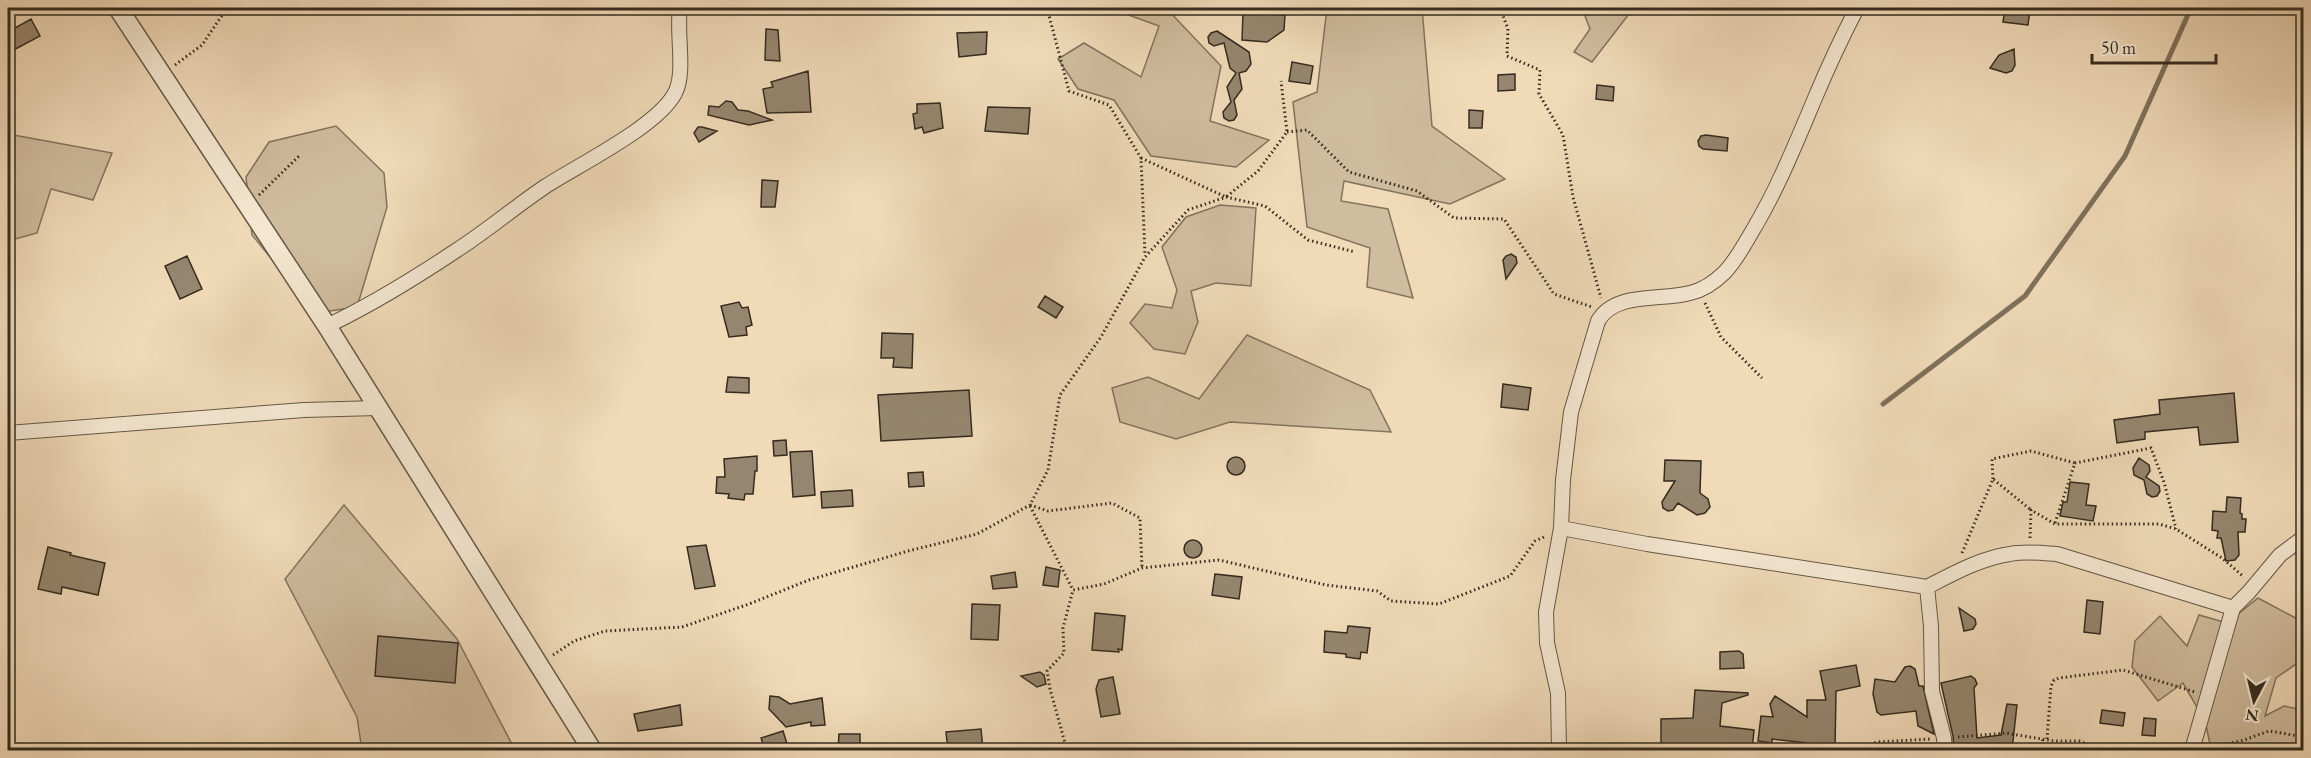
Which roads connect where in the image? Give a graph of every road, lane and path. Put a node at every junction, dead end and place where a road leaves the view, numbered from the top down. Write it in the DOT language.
graph roads {
  1 [pos="118,8"];
  2 [pos="227,8"];
  3 [pos="680,8"];
  4 [pos="1047,8"];
  5 [pos="1500,8"];
  6 [pos="1857,8"];
  7 [pos="162,75"];
  8 [pos="1281,81"];
  9 [pos="1287,132"];
  10 [pos="299,156"];
  11 [pos="1141,158"];
  12 [pos="1226,197"];
  13 [pos="248,205"];
  14 [pos="1355,252"];
  15 [pos="1145,257"];
  16 [pos="1699,290"];
  17 [pos="1605,311"];
  18 [pos="327,326"];
  19 [pos="1762,378"];
  20 [pos="378,408"];
  21 [pos="8,433"];
  22 [pos="2075,463"];
  23 [pos="1993,479"];
  24 [pos="1030,506"];
  25 [pos="2031,510"];
  26 [pos="2055,524"];
  27 [pos="1561,528"];
  28 [pos="2176,529"];
  29 [pos="2304,537"];
  30 [pos="2030,552"];
  31 [pos="1142,568"];
  32 [pos="1960,570"];
  33 [pos="2255,586"];
  34 [pos="1927,587"];
  35 [pos="1073,590"];
  36 [pos="2233,608"];
  37 [pos="539,664"];
  38 [pos="2208,696"];
  39 [pos="2304,737"];
  40 [pos="2045,739"];
  41 [pos="1944,744"];
  42 [pos="592,750"];
  43 [pos="1067,750"];
  44 [pos="1559,750"];
  45 [pos="1853,750"];
  46 [pos="2041,750"];
  47 [pos="2102,750"];
  48 [pos="2192,750"];
  49 [pos="2203,750"];
  1 -- 7 [label="street"];
  2 -- 7 [label="path"];
  3 -- 18 [label="street"];
  4 -- 11 [label="path"];
  5 -- 17 [label="path"];
  6 -- 16 [label="street"];
  7 -- 13 [label="street"];
  8 -- 9 [label="path"];
  9 -- 12 [label="path"];
  9 -- 17 [label="path"];
  10 -- 13 [label="path"];
  11 -- 12 [label="path"];
  11 -- 15 [label="path"];
  12 -- 14 [label="path"];
  12 -- 15 [label="path"];
  13 -- 18 [label="street"];
  15 -- 24 [label="path"];
  16 -- 17 [label="street"];
  16 -- 19 [label="path"];
  17 -- 27 [label="street"];
  18 -- 20 [label="street"];
  20 -- 21 [label="street"];
  20 -- 37 [label="street"];
  22 -- 23 [label="path"];
  22 -- 26 [label="path"];
  22 -- 28 [label="path"];
  23 -- 25 [label="path"];
  23 -- 32 [label="path"];
  24 -- 31 [label="path"];
  24 -- 35 [label="path"];
  24 -- 37 [label="path"];
  25 -- 26 [label="path"];
  25 -- 30 [label="path"];
  26 -- 28 [label="path"];
  27 -- 31 [label="path"];
  27 -- 34 [label="street"];
  27 -- 44 [label="street"];
  28 -- 33 [label="path"];
  29 -- 33 [label="street"];
  30 -- 32 [label="street"];
  30 -- 36 [label="street"];
  31 -- 35 [label="path"];
  32 -- 34 [label="street"];
  33 -- 36 [label="street"];
  34 -- 41 [label="street"];
  35 -- 43 [label="path"];
  36 -- 38 [label="street"];
  37 -- 42 [label="street"];
  38 -- 40 [label="path"];
  38 -- 48 [label="street"];
  39 -- 49 [label="path"];
  40 -- 41 [label="path"];
  40 -- 46 [label="path"];
  40 -- 47 [label="path"];
  41 -- 45 [label="path"];
}
